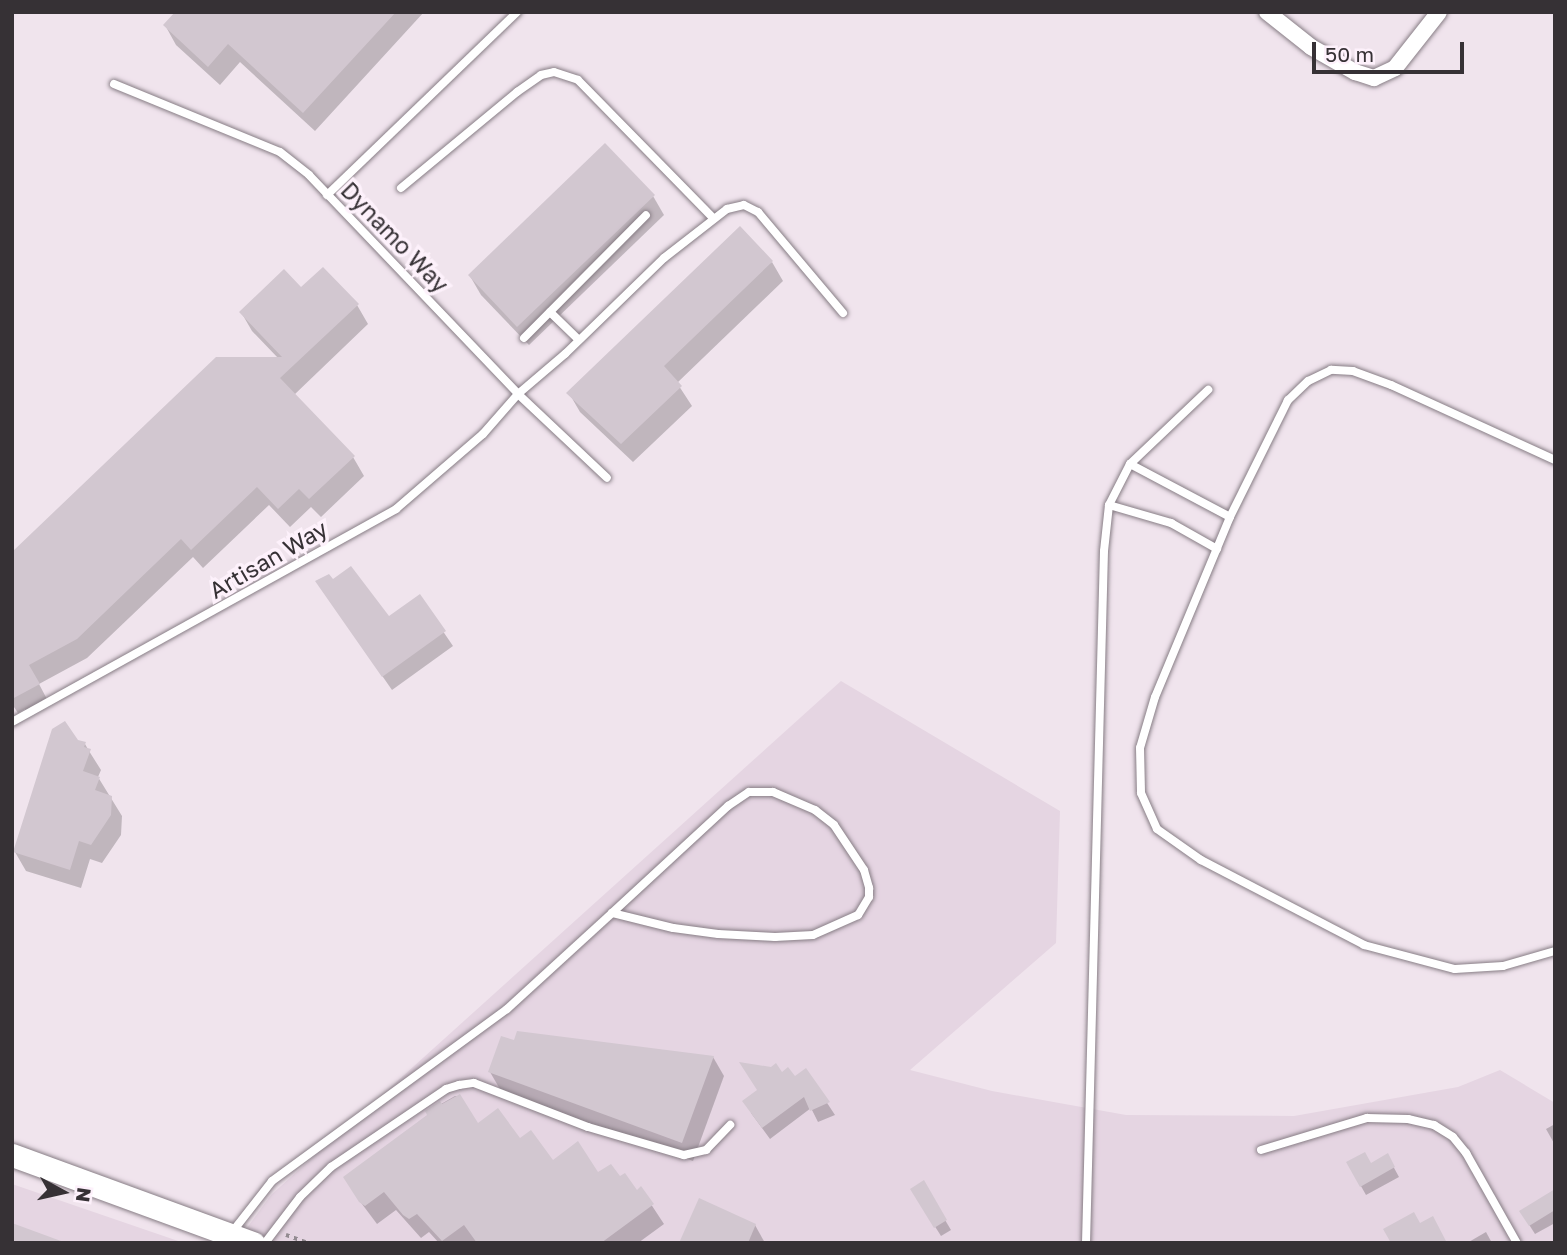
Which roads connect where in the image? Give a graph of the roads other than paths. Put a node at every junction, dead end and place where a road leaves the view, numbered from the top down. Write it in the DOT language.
graph roads {
  1 [pos="517,12"];
  2 [pos="1267,12"];
  3 [pos="1439,12"];
  4 [pos="114,84"];
  5 [pos="401,188"];
  6 [pos="327,195"];
  7 [pos="646,215"];
  8 [pos="714,219"];
  9 [pos="550,312"];
  10 [pos="843,313"];
  11 [pos="524,338"];
  12 [pos="579,340"];
  13 [pos="1208,390"];
  14 [pos="518,394"];
  15 [pos="1555,460"];
  16 [pos="1130,464"];
  17 [pos="607,478"];
  18 [pos="1109,505"];
  19 [pos="1230,517"];
  20 [pos="1217,549"];
  21 [pos="12,722"];
  22 [pos="612,912"];
  23 [pos="1555,951"];
  24 [pos="730,1125"];
  25 [pos="1261,1150"];
  26 [pos="12,1155"];
  27 [pos="229,1239"];
  28 [pos="253,1243"];
  29 [pos="265,1243"];
  30 [pos="1086,1243"];
  31 [pos="1517,1243"];
  1 -- 6 [label="lane"];
  2 -- 3 [label="street"];
  4 -- 6 [label="lane, Dynamo Way"];
  5 -- 8 [label="lane"];
  6 -- 14 [label="lane, Dynamo Way"];
  7 -- 9 [label="lane"];
  8 -- 10 [label="lane, Artisan Way"];
  8 -- 12 [label="lane, Artisan Way"];
  9 -- 11 [label="lane"];
  9 -- 12 [label="lane"];
  12 -- 14 [label="lane, Artisan Way"];
  13 -- 16 [label="lane"];
  14 -- 17 [label="lane, Dynamo Way"];
  14 -- 21 [label="lane, Artisan Way"];
  15 -- 19 [label="lane"];
  16 -- 18 [label="lane"];
  16 -- 19 [label="lane"];
  18 -- 20 [label="lane"];
  18 -- 30 [label="lane"];
  19 -- 20 [label="lane"];
  20 -- 23 [label="lane"];
  22 -- 22 [label="lane"];
  22 -- 27 [label="lane"];
  24 -- 29 [label="lane"];
  25 -- 31 [label="lane"];
  26 -- 27 [label="main road"];
  27 -- 28 [label="main road"];
}
